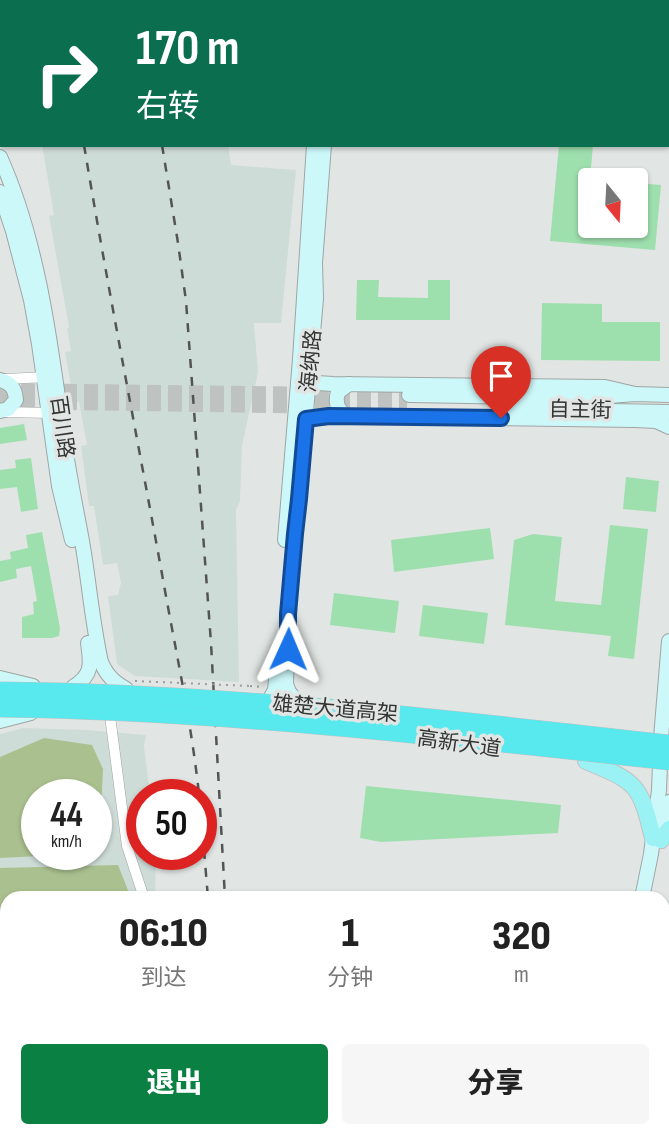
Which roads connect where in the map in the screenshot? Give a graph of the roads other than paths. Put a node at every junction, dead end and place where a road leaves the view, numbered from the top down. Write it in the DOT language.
graph roads {
  1 [pos="314,147"];
  2 [pos="324,147"];
  3 [pos="0,157"];
  4 [pos="0,192"];
  5 [pos="49,377"];
  6 [pos="0,380"];
  7 [pos="304,382"];
  8 [pos="349,384"];
  9 [pos="635,394"];
  10 [pos="669,395"];
  11 [pos="585,410"];
  12 [pos="0,412"];
  13 [pos="669,412"];
  14 [pos="54,413"];
  15 [pos="345,416"];
  16 [pos="300,419"];
  17 [pos="635,420"];
  18 [pos="669,427"];
  19 [pos="669,641"];
  20 [pos="0,678"];
  21 [pos="0,685"];
  22 [pos="33,686"];
  23 [pos="73,687"];
  24 [pos="132,687"];
  25 [pos="0,691"];
  26 [pos="250,691"];
  27 [pos="270,692"];
  28 [pos="295,699"];
  29 [pos="0,710"];
  30 [pos="31,713"];
  31 [pos="110,716"];
  32 [pos="135,718"];
  33 [pos="475,718"];
  34 [pos="669,719"];
  35 [pos="0,721"];
  36 [pos="249,724"];
  37 [pos="666,740"];
  38 [pos="473,744"];
  39 [pos="586,761"];
  40 [pos="666,764"];
  41 [pos="669,802"];
  42 [pos="661,836"];
  43 [pos="142,891"];
  44 [pos="644,891"];
  45 [pos="651,891"];
  1 -- 7 [label="main road, 海纳路"];
  2 -- 7 [label="main road, 海纳路"];
  3 -- 5 [label="main road, 百川路"];
  4 -- 5 [label="main road, 百川路"];
  5 -- 6 [label="street"];
  5 -- 14 [label="main road, 百川路"];
  6 -- 12 [label="main road"];
  7 -- 8 [label="main road"];
  7 -- 16 [label="main road, 海纳路"];
  8 -- 9 [label="main road"];
  8 -- 15 [label="main road"];
  9 -- 10 [label="main road, 自主街"];
  9 -- 11 [label="main road, 自主街"];
  11 -- 13 [label="main road, 自主街"];
  11 -- 17 [label="main road"];
  12 -- 14 [label="street"];
  14 -- 23 [label="main road, 百川路"];
  14 -- 24 [label="main road, 百川路"];
  15 -- 16 [label="main road"];
  15 -- 17 [label="main road"];
  16 -- 27 [label="main road, 海纳路"];
  16 -- 28 [label="main road, 海纳路"];
  17 -- 18 [label="main road"];
  19 -- 37 [label="main road"];
  20 -- 22 [label="main road"];
  21 -- 22 [label="main road"];
  22 -- 23 [label="main road"];
  23 -- 24 [label="main road"];
  25 -- 37 [label="highway, 雄楚大道高架, bridge"];
  26 -- 27 [label="main road, 高新大道"];
  27 -- 28 [label="main road, 高新大道"];
  28 -- 33 [label="main road, 高新大道"];
  29 -- 30 [label="main road"];
  29 -- 40 [label="highway, 雄楚大道高架, bridge"];
  30 -- 31 [label="main road"];
  30 -- 35 [label="main road"];
  31 -- 32 [label="main road"];
  31 -- 43 [label="street"];
  33 -- 37 [label="main road, 高新大道"];
  33 -- 38 [label="main road"];
  34 -- 37 [label="main road"];
  36 -- 38 [label="main road, 高新大道"];
  37 -- 40 [label="main road"];
  38 -- 39 [label="main road, 高新大道"];
  39 -- 40 [label="main road, 高新大道"];
  39 -- 42 [label="main road"];
  40 -- 42 [label="main road"];
  41 -- 42 [label="main road"];
  42 -- 44 [label="main road"];
  42 -- 45 [label="main road"];
}
